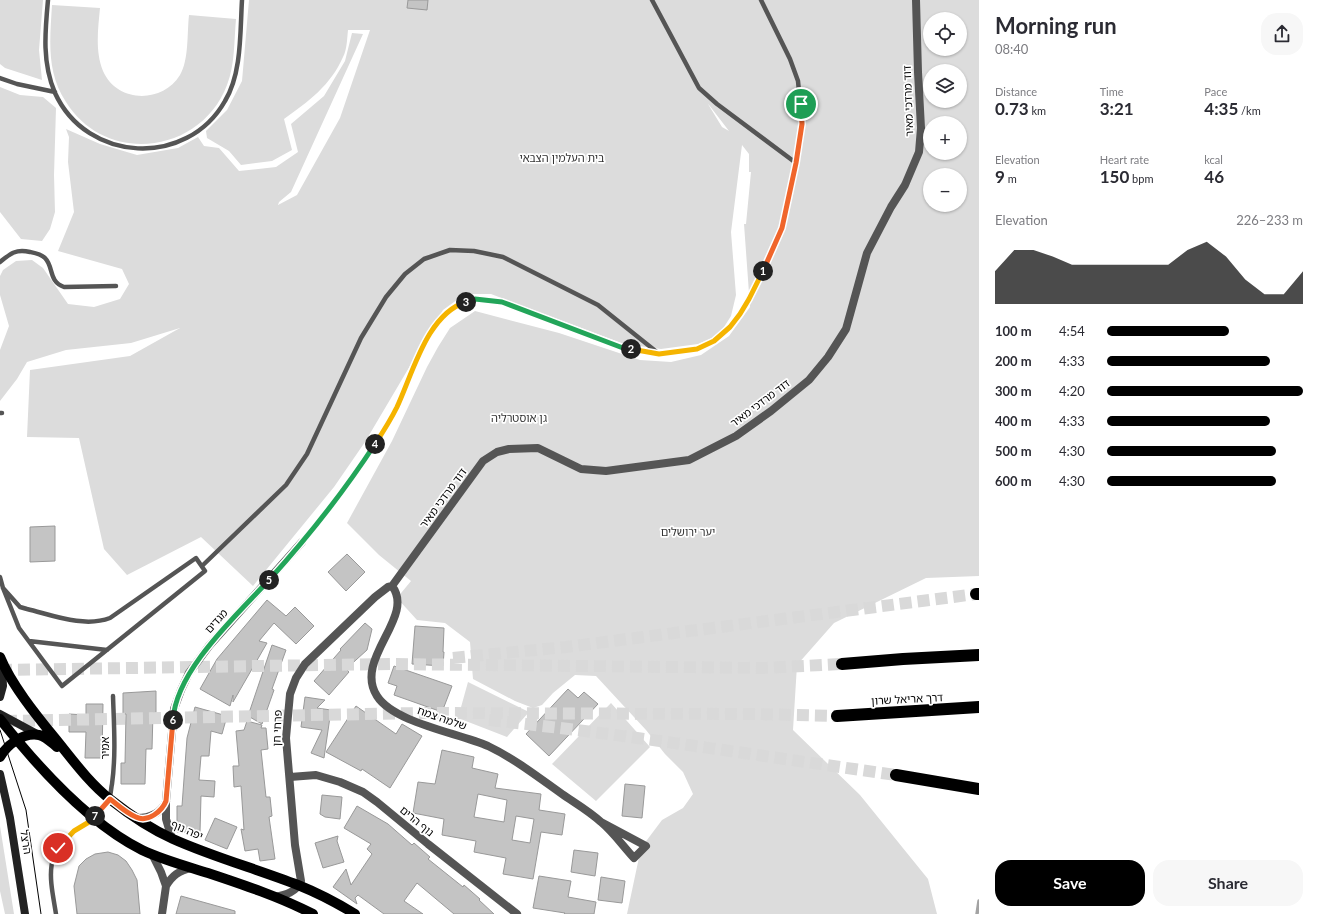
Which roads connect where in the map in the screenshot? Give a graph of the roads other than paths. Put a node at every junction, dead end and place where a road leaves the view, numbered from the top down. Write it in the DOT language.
graph roads {
  1 [pos="48,0"];
  2 [pos="242,0"];
  3 [pos="652,0"];
  4 [pos="762,0"];
  5 [pos="916,0"];
  6 [pos="0,78"];
  7 [pos="55,92"];
  8 [pos="796,163"];
  9 [pos="0,262"];
  10 [pos="116,286"];
  11 [pos="659,354"];
  12 [pos="302,542"];
  13 [pos="202,566"];
  14 [pos="0,577"];
  15 [pos="392,586"];
  16 [pos="3,588"];
  17 [pos="29,641"];
  18 [pos="107,650"];
  19 [pos="977,655"];
  20 [pos="1,659"];
  21 [pos="842,664"];
  22 [pos="113,696"];
  23 [pos="0,697"];
  24 [pos="979,707"];
  25 [pos="0,714"];
  26 [pos="837,716"];
  27 [pos="0,719"];
  28 [pos="39,735"];
  29 [pos="17,740"];
  30 [pos="3,747"];
  31 [pos="67,754"];
  32 [pos="0,757"];
  33 [pos="35,761"];
  34 [pos="0,774"];
  35 [pos="896,776"];
  36 [pos="290,778"];
  37 [pos="979,790"];
  38 [pos="110,799"];
  39 [pos="166,801"];
  40 [pos="94,817"];
  41 [pos="137,818"];
  42 [pos="601,822"];
  43 [pos="172,839"];
  44 [pos="152,854"];
  45 [pos="192,868"];
  46 [pos="299,885"];
  47 [pos="166,886"];
  48 [pos="275,897"];
  49 [pos="25,914"];
  50 [pos="56,914"];
  51 [pos="162,914"];
  52 [pos="313,914"];
  53 [pos="355,914"];
  54 [pos="517,914"];
  1 -- 7 [label="lane"];
  2 -- 7 [label="lane"];
  3 -- 8 [label="lane"];
  4 -- 8 [label="lane"];
  5 -- 15 [label="street, דוד מרדכי מאיר"];
  6 -- 7 [label="lane"];
  8 -- 11 [label="lane"];
  9 -- 10 [label="lane"];
  11 -- 12 [label="lane"];
  11 -- 13 [label="lane"];
  12 -- 39 [label="street, מגדים"];
  13 -- 16 [label="lane"];
  13 -- 18 [label="lane"];
  14 -- 16 [label="lane"];
  15 -- 36 [label="street, פרחי חן"];
  15 -- 42 [label="street, שלמה צמח"];
  16 -- 17 [label="lane"];
  17 -- 18 [label="lane"];
  17 -- 18 [label="lane"];
  19 -- 21 [label="highway"];
  20 -- 23 [label="street"];
  20 -- 31 [label="main road, יפה נוף"];
  22 -- 38 [label="lane, אמיר"];
  24 -- 26 [label="highway, דרך אריאל שרון"];
  25 -- 28 [label="street"];
  27 -- 29 [label="main road"];
  28 -- 29 [label="main road"];
  28 -- 31 [label="main road"];
  29 -- 30 [label="main road"];
  29 -- 33 [label="main road"];
  30 -- 32 [label="main road"];
  30 -- 33 [label="main road"];
  31 -- 38 [label="main road, יפה נוף"];
  33 -- 40 [label="main road"];
  34 -- 49 [label="street, הרצל"];
  35 -- 37 [label="highway"];
  36 -- 46 [label="street, פרחי חן"];
  36 -- 54 [label="street, נוף הרים"];
  38 -- 40 [label="lane"];
  38 -- 41 [label="main road, יפה נוף"];
  39 -- 41 [label="street"];
  39 -- 43 [label="street, מגדים"];
  40 -- 44 [label="main road"];
  40 -- 50 [label="lane"];
  41 -- 43 [label="main road, יפה נוף"];
  42 -- 42 [label="street, שלמה צמח"];
  43 -- 46 [label="main road, יפה נוף"];
  44 -- 45 [label="main road"];
  44 -- 47 [label="street"];
  45 -- 47 [label="street"];
  45 -- 48 [label="main road"];
  46 -- 48 [label="street"];
  46 -- 53 [label="main road, יפה נוף"];
  47 -- 51 [label="street"];
  48 -- 52 [label="main road"];
}
